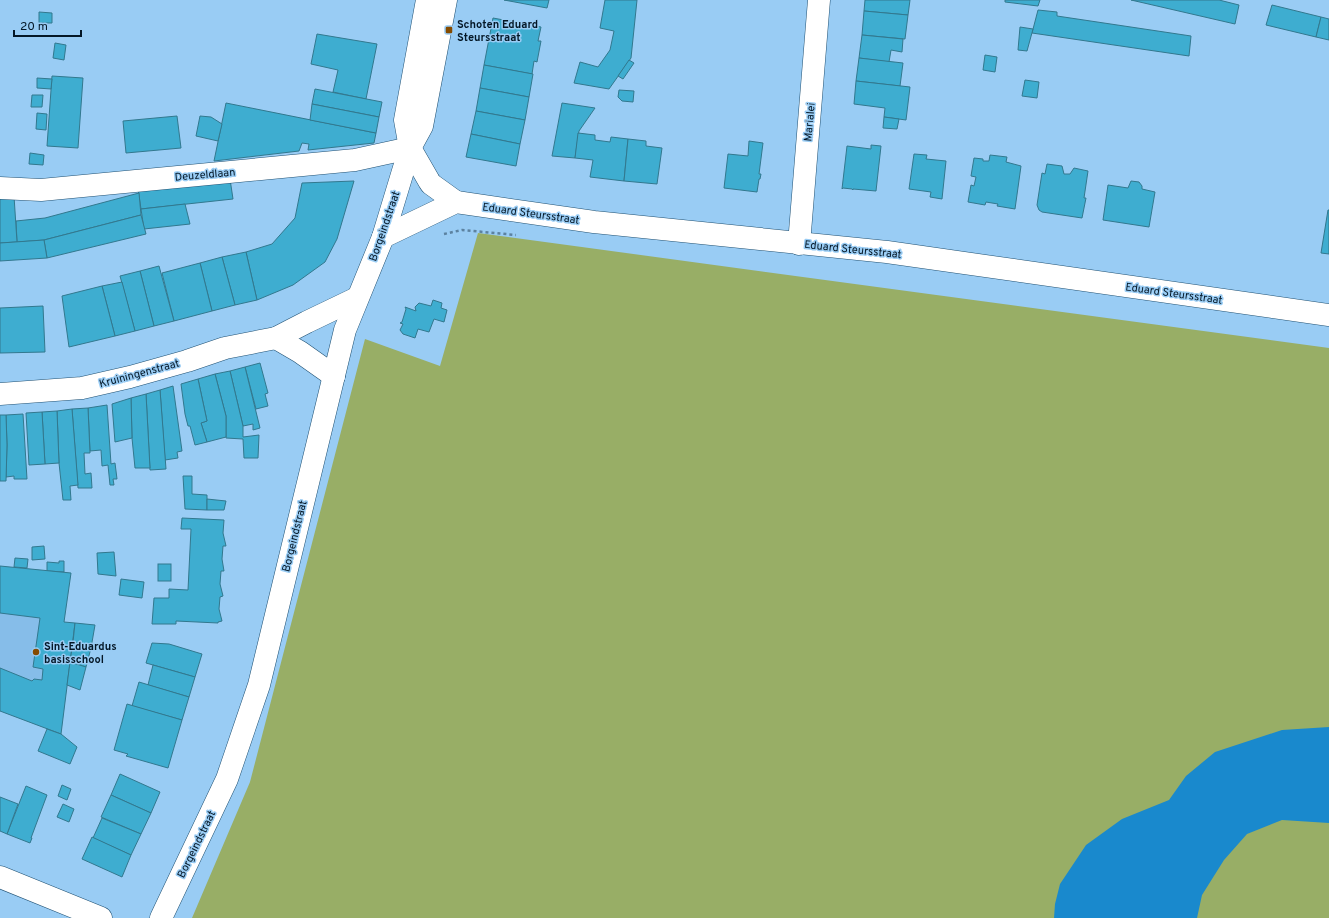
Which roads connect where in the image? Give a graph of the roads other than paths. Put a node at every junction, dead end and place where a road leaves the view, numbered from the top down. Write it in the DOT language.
graph roads {
  1 [pos="427,0"];
  2 [pos="446,0"];
  3 [pos="819,0"];
  4 [pos="410,148"];
  5 [pos="0,188"];
  6 [pos="456,202"];
  7 [pos="383,237"];
  8 [pos="799,244"];
  9 [pos="357,298"];
  10 [pos="1329,315"];
  11 [pos="276,338"];
  12 [pos="334,376"];
  13 [pos="0,394"];
  14 [pos="0,877"];
  15 [pos="102,918"];
  16 [pos="161,918"];
  1 -- 4 [label="street"];
  2 -- 4 [label="street"];
  3 -- 8 [label="street, Marialei"];
  4 -- 5 [label="street, Deuzeldlaan"];
  4 -- 6 [label="street"];
  4 -- 7 [label="street, Borgeindstraat"];
  6 -- 7 [label="street"];
  6 -- 8 [label="street, Eduard Steursstraat"];
  7 -- 9 [label="street, Borgeindstraat"];
  8 -- 10 [label="street, Eduard Steursstraat"];
  9 -- 11 [label="street, Kruiningenstraat"];
  9 -- 12 [label="street, Borgeindstraat"];
  11 -- 12 [label="street"];
  11 -- 13 [label="street, Kruiningenstraat"];
  12 -- 16 [label="street, Borgeindstraat"];
  14 -- 15 [label="street"];
}
